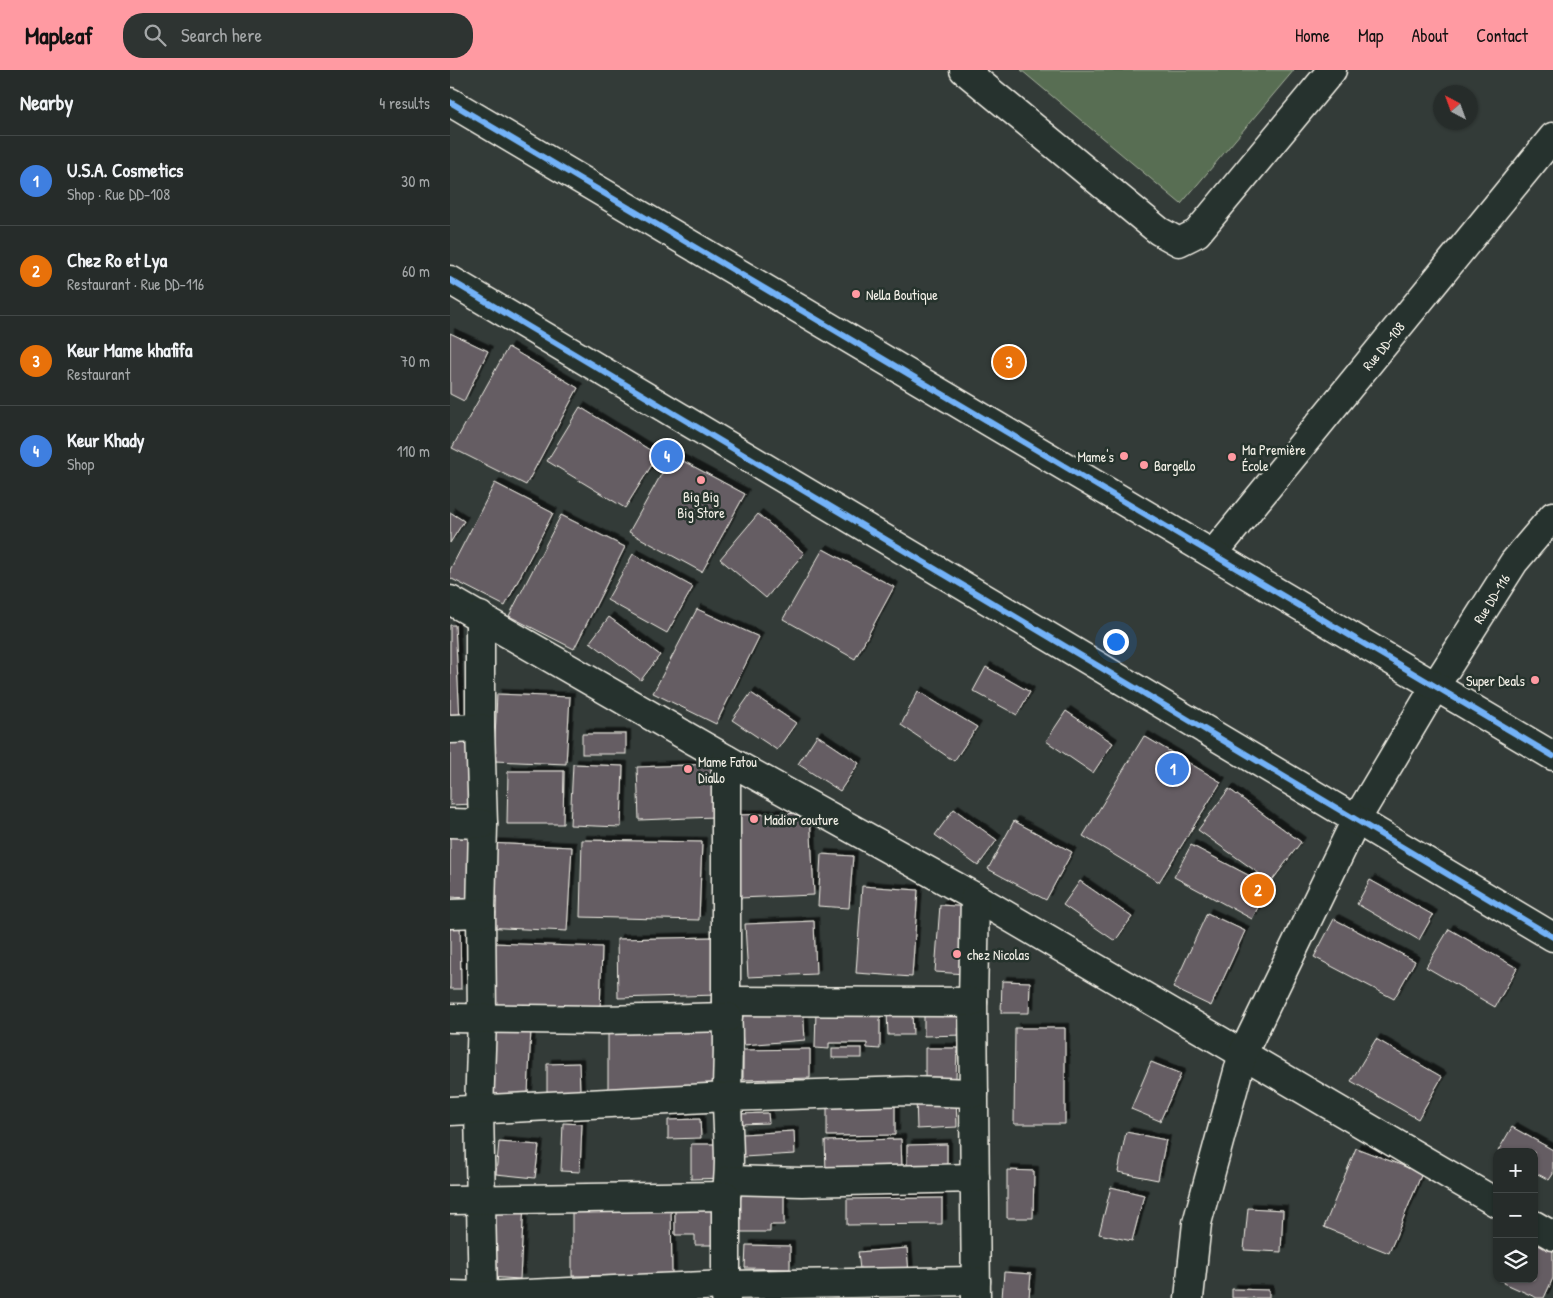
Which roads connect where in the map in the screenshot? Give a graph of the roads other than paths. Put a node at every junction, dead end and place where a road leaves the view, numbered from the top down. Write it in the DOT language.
graph roads {
  1 [pos="964,70"];
  2 [pos="1332,70"];
  3 [pos="450,102"];
  4 [pos="1553,137"];
  5 [pos="450,280"];
  6 [pos="1553,516"];
  7 [pos="1213,554"];
  8 [pos="450,600"];
  9 [pos="480,616"];
  10 [pos="1436,685"];
  11 [pos="480,728"];
  12 [pos="450,729"];
  13 [pos="1553,756"];
  14 [pos="726,759"];
  15 [pos="1356,820"];
  16 [pos="450,823"];
  17 [pos="483,824"];
  18 [pos="975,897"];
  19 [pos="450,914"];
  20 [pos="481,914"];
  21 [pos="1553,937"];
  22 [pos="973,1002"];
  23 [pos="727,1009"];
  24 [pos="450,1018"];
  25 [pos="482,1018"];
  26 [pos="1243,1054"];
  27 [pos="974,1093"];
  28 [pos="727,1097"];
  29 [pos="450,1111"];
  30 [pos="479,1111"];
  31 [pos="975,1178"];
  32 [pos="728,1188"];
  33 [pos="450,1200"];
  34 [pos="480,1200"];
  35 [pos="1493,1201"];
  36 [pos="1538,1227"];
  37 [pos="1553,1236"];
  38 [pos="976,1290"];
  39 [pos="726,1292"];
  40 [pos="450,1295"];
  41 [pos="483,1297"];
  42 [pos="1188,1298"];
  1 -- 2 [label="street"];
  3 -- 7 [label="street"];
  4 -- 7 [label="street, Rue DD-108"];
  5 -- 15 [label="street"];
  6 -- 10 [label="street, Rue DD-116"];
  7 -- 10 [label="street"];
  8 -- 9 [label="street"];
  9 -- 11 [label="street"];
  9 -- 14 [label="street"];
  10 -- 13 [label="street"];
  10 -- 15 [label="street, Rue DD-116"];
  11 -- 12 [label="street"];
  11 -- 17 [label="street"];
  14 -- 18 [label="street"];
  14 -- 23 [label="street"];
  15 -- 21 [label="street"];
  15 -- 26 [label="street, Rue DD-116"];
  16 -- 17 [label="street"];
  17 -- 20 [label="street"];
  18 -- 22 [label="street"];
  18 -- 26 [label="street"];
  19 -- 20 [label="street"];
  20 -- 25 [label="street"];
  22 -- 23 [label="street"];
  22 -- 27 [label="street"];
  23 -- 25 [label="street"];
  23 -- 28 [label="street"];
  24 -- 25 [label="street"];
  25 -- 30 [label="street"];
  26 -- 35 [label="street"];
  26 -- 42 [label="street, Rue DD-116"];
  27 -- 28 [label="street"];
  27 -- 31 [label="street"];
  28 -- 30 [label="street"];
  28 -- 32 [label="street"];
  29 -- 30 [label="street"];
  30 -- 34 [label="street"];
  31 -- 32 [label="street"];
  31 -- 38 [label="street"];
  32 -- 34 [label="street"];
  32 -- 39 [label="street"];
  33 -- 34 [label="street"];
  34 -- 41 [label="street"];
  36 -- 37 [label="street"];
  38 -- 39 [label="street"];
  39 -- 41 [label="street"];
  40 -- 41 [label="street"];
}
